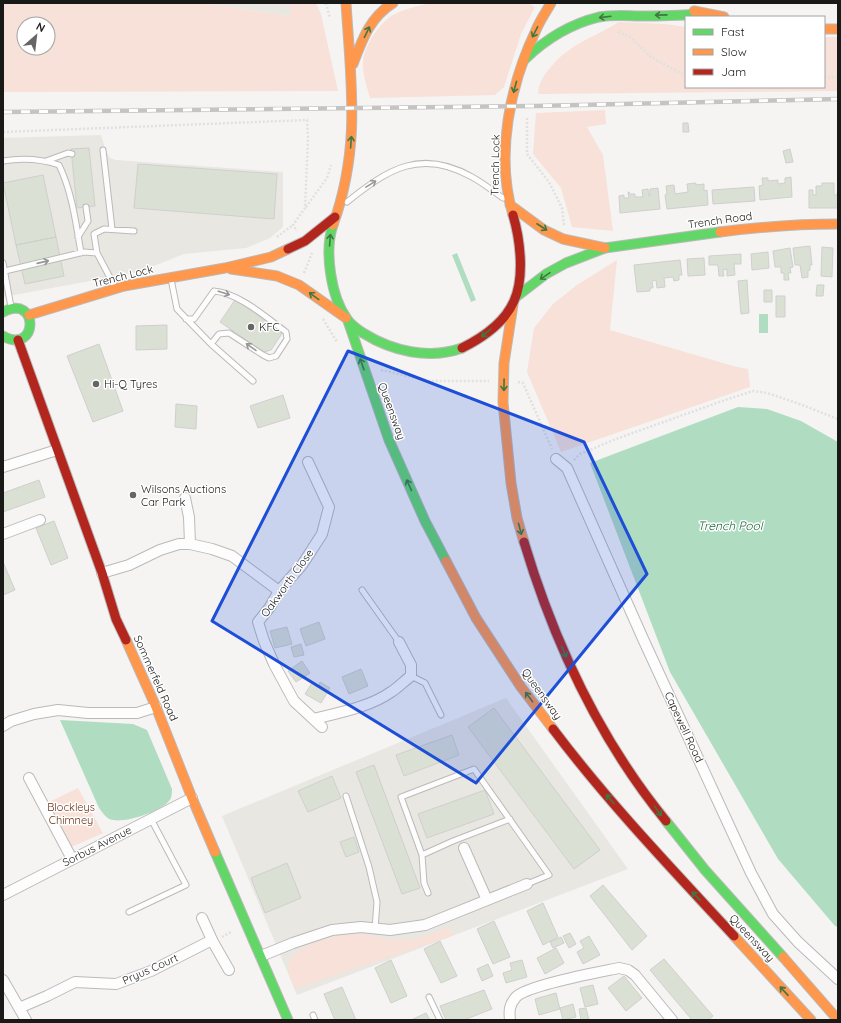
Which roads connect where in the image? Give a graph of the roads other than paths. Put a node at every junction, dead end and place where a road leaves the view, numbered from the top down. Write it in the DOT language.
graph roads {
  1 [pos="394,3"];
  2 [pos="550,3"];
  3 [pos="345,5"];
  4 [pos="670,6"];
  5 [pos="706,14"];
  6 [pos="718,16"];
  7 [pos="825,29"];
  8 [pos="838,29"];
  9 [pos="522,62"];
  10 [pos="352,68"];
  11 [pos="103,150"];
  12 [pos="72,154"];
  13 [pos="3,161"];
  14 [pos="46,161"];
  15 [pos="509,203"];
  16 [pos="86,207"];
  17 [pos="340,207"];
  18 [pos="335,217"];
  19 [pos="838,224"];
  20 [pos="112,229"];
  21 [pos="134,231"];
  22 [pos="78,237"];
  23 [pos="605,248"];
  24 [pos="81,253"];
  25 [pos="96,254"];
  26 [pos="3,263"];
  27 [pos="224,268"];
  28 [pos="5,271"];
  29 [pos="171,278"];
  30 [pos="116,288"];
  31 [pos="514,301"];
  32 [pos="12,307"];
  33 [pos="3,312"];
  34 [pos="29,315"];
  35 [pos="186,319"];
  36 [pos="347,320"];
  37 [pos="3,336"];
  38 [pos="18,340"];
  39 [pos="211,344"];
  40 [pos="253,381"];
  41 [pos="57,450"];
  42 [pos="556,459"];
  43 [pos="308,462"];
  44 [pos="3,467"];
  45 [pos="185,498"];
  46 [pos="40,520"];
  47 [pos="3,534"];
  48 [pos="190,544"];
  49 [pos="102,574"];
  50 [pos="362,590"];
  51 [pos="279,591"];
  52 [pos="399,642"];
  53 [pos="411,676"];
  54 [pos="156,707"];
  55 [pos="440,715"];
  56 [pos="314,719"];
  57 [pos="3,726"];
  58 [pos="322,727"];
  59 [pos="29,778"];
  60 [pos="346,796"];
  61 [pos="192,798"];
  62 [pos="151,819"];
  63 [pos="510,819"];
  64 [pos="464,848"];
  65 [pos="422,855"];
  66 [pos="72,859"];
  67 [pos="526,884"];
  68 [pos="428,893"];
  69 [pos="3,894"];
  70 [pos="487,900"];
  71 [pos="129,912"];
  72 [pos="202,918"];
  73 [pos="375,929"];
  74 [pos="212,940"];
  75 [pos="260,956"];
  76 [pos="229,970"];
  77 [pos="838,979"];
  78 [pos="3,980"];
  79 [pos="429,997"];
  80 [pos="19,1008"];
  81 [pos="26,1020"];
  82 [pos="288,1020"];
  83 [pos="440,1020"];
  84 [pos="510,1020"];
  85 [pos="672,1020"];
  86 [pos="811,1020"];
  87 [pos="838,1020"];
  10 -- 1 [label="main road, one-way"];
  2 -- 9 [label="main road, Trench Lock, one-way"];
  3 -- 10 [label="main road, Trench Lock"];
  4 -- 5 [label="main road"];
  5 -- 6 [label="main road"];
  5 -- 9 [label="main road, one-way"];
  7 -- 8 [label="main road"];
  9 -- 15 [label="main road, Trench Lock, one-way"];
  17 -- 10 [label="main road, Trench Lock, one-way"];
  11 -- 20 [label="lane"];
  12 -- 14 [label="lane"];
  13 -- 14 [label="lane"];
  14 -- 22 [label="lane"];
  17 -- 15 [label="lane, Trench Lock, one-way"];
  15 -- 23 [label="main road, one-way"];
  15 -- 31 [label="main road, Trench Lock"];
  16 -- 22 [label="lane"];
  17 -- 18 [label="main road, Trench Lock"];
  18 -- 27 [label="main road, Trench Lock"];
  36 -- 18 [label="main road, Trench Lock, one-way"];
  19 -- 23 [label="main road, Trench Road"];
  20 -- 21 [label="lane"];
  20 -- 25 [label="lane"];
  22 -- 24 [label="lane"];
  23 -- 31 [label="main road, one-way"];
  24 -- 25 [label="lane"];
  28 -- 24 [label="lane, one-way"];
  25 -- 30 [label="lane"];
  26 -- 28 [label="lane"];
  27 -- 29 [label="main road, Trench Lock"];
  36 -- 27 [label="main road, one-way"];
  28 -- 32 [label="lane"];
  29 -- 30 [label="main road, Trench Lock"];
  29 -- 35 [label="lane"];
  30 -- 34 [label="main road, Trench Lock"];
  31 -- 36 [label="main road, one-way"];
  31 -- 87 [label="main road, Queensway, one-way"];
  32 -- 33 [label="main road"];
  32 -- 34 [label="main road"];
  34 -- 38 [label="main road"];
  35 -- 39 [label="lane"];
  35 -- 39 [label="lane, one-way"];
  86 -- 36 [label="main road, Queensway, one-way"];
  37 -- 38 [label="main road"];
  38 -- 41 [label="main road, Sommerfeld Road"];
  39 -- 40 [label="lane"];
  41 -- 44 [label="street"];
  41 -- 49 [label="main road, Sommerfeld Road"];
  42 -- 77 [label="street, Capewell Road"];
  43 -- 51 [label="street, Oakworth Close"];
  45 -- 48 [label="street"];
  46 -- 47 [label="street"];
  48 -- 49 [label="street"];
  48 -- 51 [label="street"];
  49 -- 54 [label="main road, Sommerfeld Road"];
  50 -- 52 [label="lane"];
  51 -- 56 [label="street, Oakworth Close"];
  52 -- 53 [label="street"];
  53 -- 55 [label="lane"];
  53 -- 56 [label="street"];
  54 -- 57 [label="street"];
  54 -- 61 [label="main road, Sommerfeld Road"];
  56 -- 58 [label="street, Oakworth Close"];
  59 -- 66 [label="street"];
  60 -- 73 [label="lane"];
  61 -- 62 [label="street, Sorbus Avenue"];
  61 -- 75 [label="main road, Sommerfeld Road"];
  62 -- 66 [label="street, Sorbus Avenue"];
  62 -- 71 [label="lane"];
  63 -- 65 [label="lane"];
  63 -- 65 [label="lane"];
  63 -- 67 [label="lane"];
  64 -- 70 [label="street"];
  65 -- 68 [label="lane"];
  66 -- 69 [label="street, Sorbus Avenue"];
  67 -- 70 [label="street"];
  70 -- 73 [label="street"];
  72 -- 74 [label="street"];
  73 -- 75 [label="street"];
  74 -- 76 [label="street"];
  74 -- 80 [label="street, Pryus Court"];
  75 -- 82 [label="main road, Sommerfeld Road"];
  78 -- 80 [label="street"];
  79 -- 83 [label="lane"];
  80 -- 81 [label="street"];
  84 -- 85 [label="street"];
}
